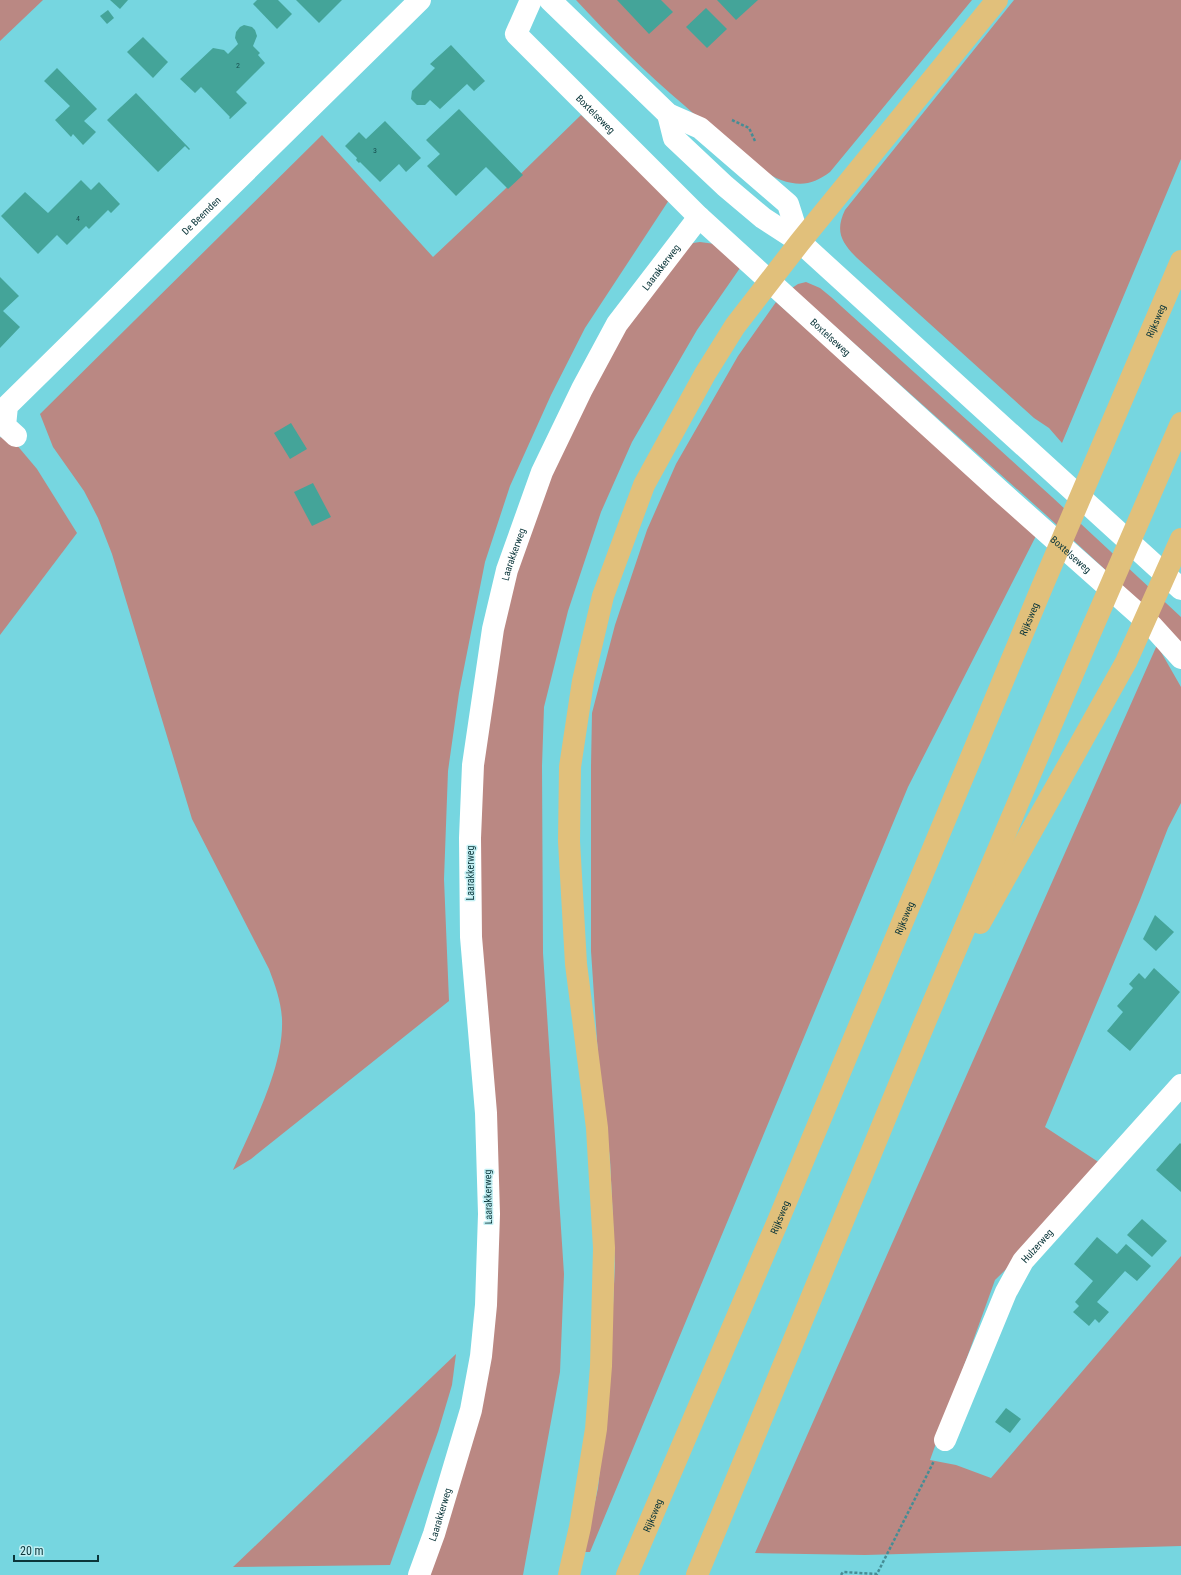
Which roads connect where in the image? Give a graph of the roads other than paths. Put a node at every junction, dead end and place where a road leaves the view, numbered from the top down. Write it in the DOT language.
graph roads {
  1 [pos="420,0"];
  2 [pos="531,0"];
  3 [pos="550,0"];
  4 [pos="997,0"];
  5 [pos="699,217"];
  6 [pos="800,242"];
  7 [pos="1181,261"];
  8 [pos="770,280"];
  9 [pos="1181,423"];
  10 [pos="16,436"];
  11 [pos="1181,539"];
  12 [pos="1181,589"];
  13 [pos="1181,658"];
  14 [pos="925,1022"];
  15 [pos="1181,1085"];
  16 [pos="945,1440"];
  17 [pos="419,1575"];
  18 [pos="569,1575"];
  19 [pos="627,1575"];
  20 [pos="697,1575"];
  1 -- 10 [label="street, De Beemden"];
  2 -- 5 [label="street, Boxtelseweg"];
  3 -- 6 [label="street"];
  4 -- 6 [label="highway"];
  5 -- 8 [label="street, Boxtelseweg"];
  5 -- 17 [label="street, Laarakkerweg"];
  6 -- 8 [label="highway"];
  6 -- 12 [label="street"];
  7 -- 19 [label="highway, Rijksweg"];
  8 -- 13 [label="street, Boxtelseweg"];
  8 -- 18 [label="highway"];
  9 -- 14 [label="highway"];
  11 -- 14 [label="highway"];
  14 -- 20 [label="highway"];
  15 -- 16 [label="street, Hulzerweg"];
}
